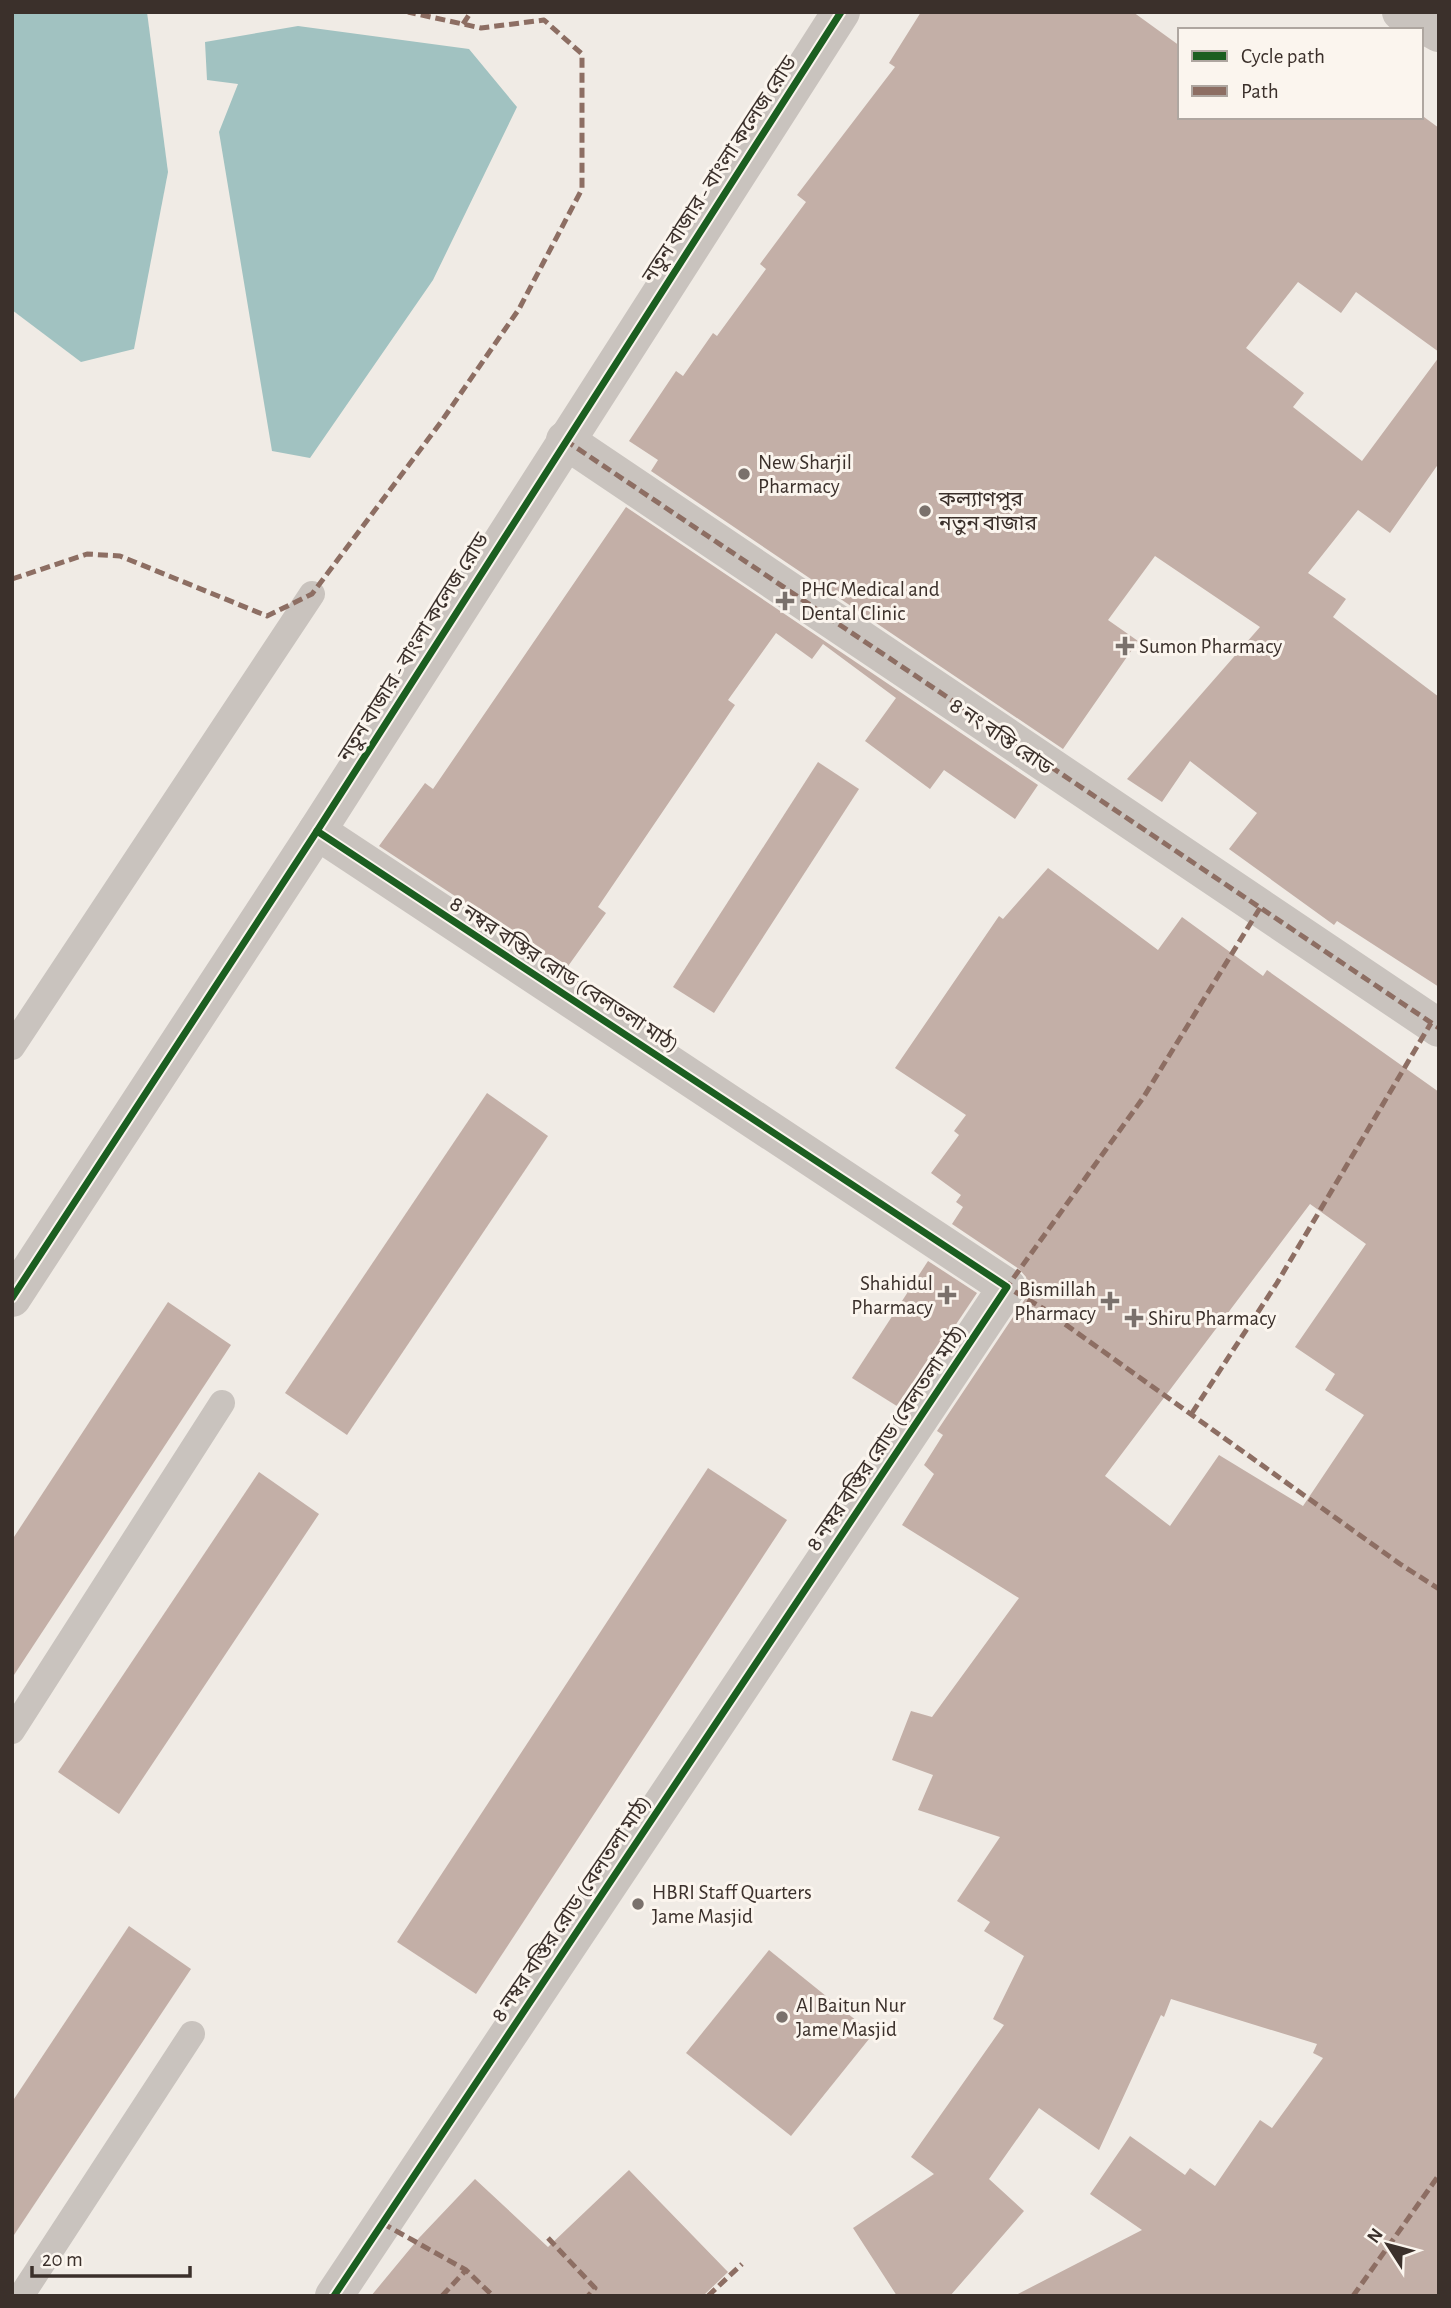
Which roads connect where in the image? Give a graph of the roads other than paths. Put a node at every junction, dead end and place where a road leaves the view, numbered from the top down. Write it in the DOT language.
graph roads {
  1 [pos="841,12"];
  2 [pos="1401,12"];
  3 [pos="1439,33"];
  4 [pos="565,440"];
  5 [pos="312,594"];
  6 [pos="317,831"];
  7 [pos="1439,1028"];
  8 [pos="12,1046"];
  9 [pos="12,1298"];
  10 [pos="222,1403"];
  11 [pos="12,1731"];
  12 [pos="192,2034"];
  13 [pos="21,2296"];
  14 [pos="334,2296"];
  1 -- 4 [label="street, নতুন বাজার - বাংলা কলেজ রোড"];
  2 -- 3 [label="street"];
  4 -- 6 [label="street, নতুন বাজার - বাংলা কলেজ রোড"];
  4 -- 7 [label="street, ৪ নং বস্তি রোড"];
  5 -- 8 [label="lane"];
  6 -- 9 [label="street, নতুন বাজার - বাংলা কলেজ রোড"];
  6 -- 14 [label="street, ৪ নম্বর বস্তির রোড (বেলতলা মাঠ)"];
  10 -- 11 [label="lane"];
  12 -- 13 [label="lane"];
}
